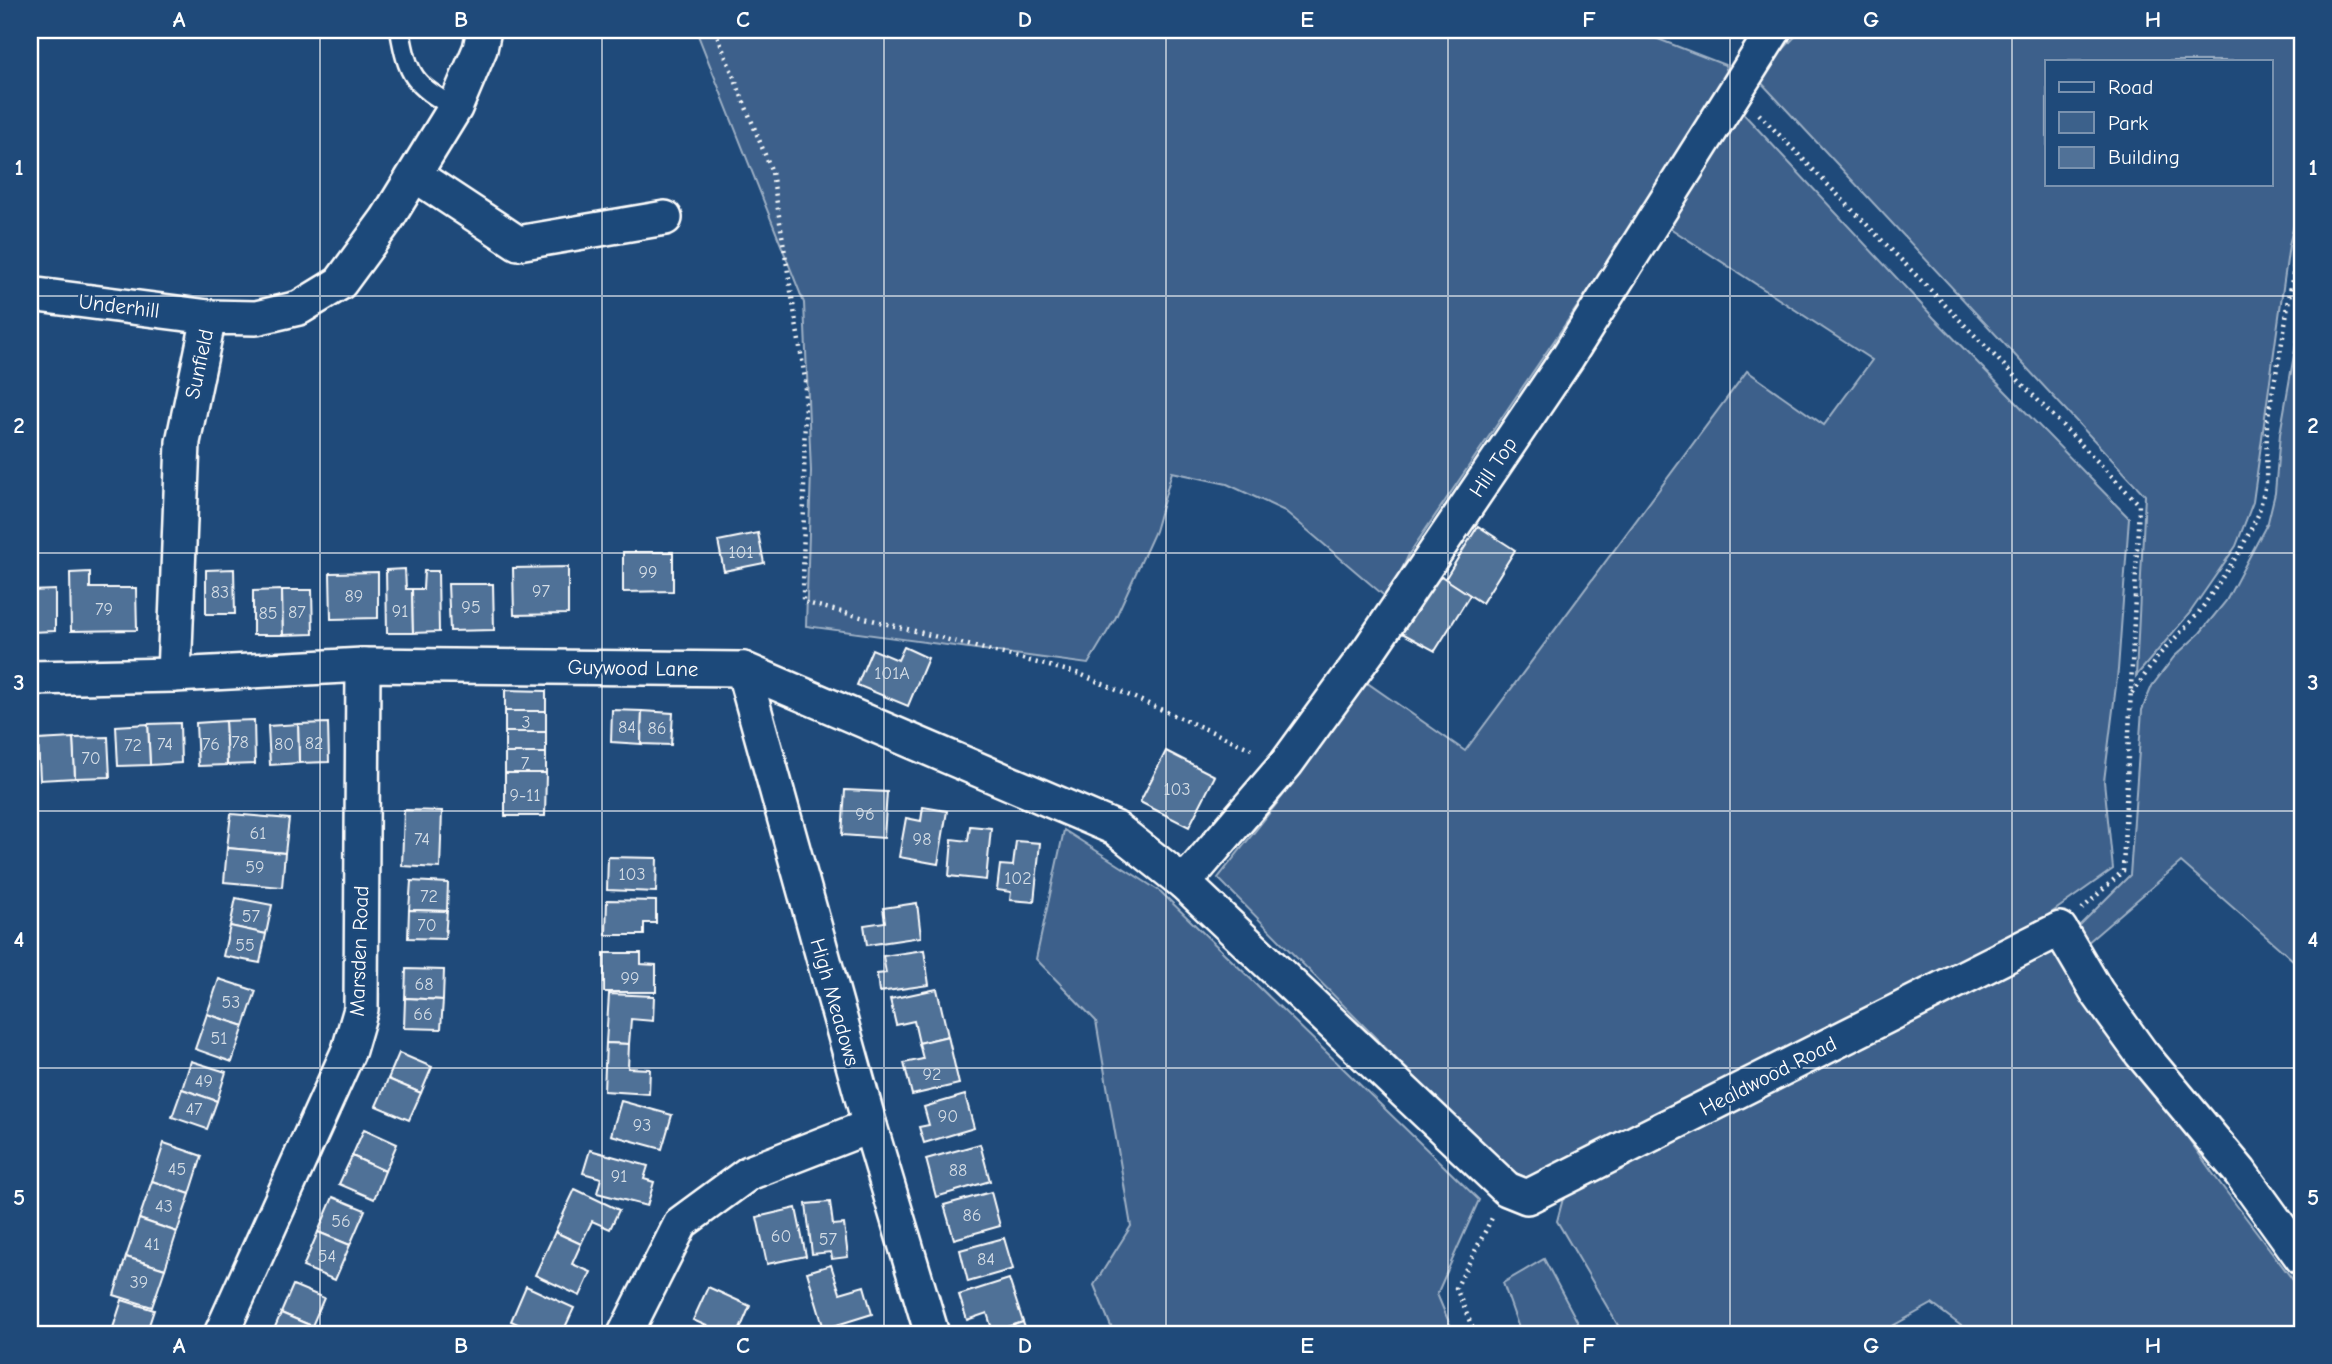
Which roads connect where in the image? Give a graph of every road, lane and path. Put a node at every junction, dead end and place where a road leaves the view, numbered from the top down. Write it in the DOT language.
graph roads {
  1 [pos="400,30"];
  2 [pos="484,30"];
  3 [pos="715,30"];
  4 [pos="1774,30"];
  5 [pos="1737,91"];
  6 [pos="455,108"];
  7 [pos="415,175"];
  8 [pos="2302,216"];
  9 [pos="665,218"];
  10 [pos="30,294"];
  11 [pos="209,317"];
  12 [pos="363,666"];
  13 [pos="743,669"];
  14 [pos="174,675"];
  15 [pos="30,678"];
  16 [pos="2131,697"];
  17 [pos="1286,764"];
  18 [pos="1184,883"];
  19 [pos="2060,929"];
  20 [pos="870,1126"];
  21 [pos="1507,1189"];
  22 [pos="2302,1258"];
  23 [pos="221,1334"];
  24 [pos="625,1334"];
  25 [pos="932,1334"];
  26 [pos="1475,1334"];
  1 -- 6 [label="lane"];
  2 -- 6 [label="street, Sunfield"];
  3 -- 17 [label="path"];
  4 -- 5 [label="street, Hill Top"];
  5 -- 16 [label="path"];
  5 -- 17 [label="street, Hill Top"];
  6 -- 7 [label="street, Sunfield"];
  7 -- 9 [label="street"];
  7 -- 11 [label="street, Sunfield"];
  8 -- 16 [label="path"];
  10 -- 11 [label="street, Underhill"];
  11 -- 14 [label="street, Sunfield"];
  12 -- 13 [label="street, Guywood Lane"];
  12 -- 14 [label="street, Guywood Lane"];
  12 -- 23 [label="street, Marsden Road"];
  13 -- 18 [label="street, Guywood Lane"];
  13 -- 20 [label="street, High Meadows"];
  14 -- 15 [label="street, Guywood Lane"];
  16 -- 19 [label="path"];
  17 -- 18 [label="street, Hill Top"];
  18 -- 21 [label="street"];
  19 -- 21 [label="street, Healdwood Road"];
  19 -- 22 [label="street"];
  20 -- 24 [label="street"];
  20 -- 25 [label="street, High Meadows"];
  21 -- 26 [label="path"];
}
